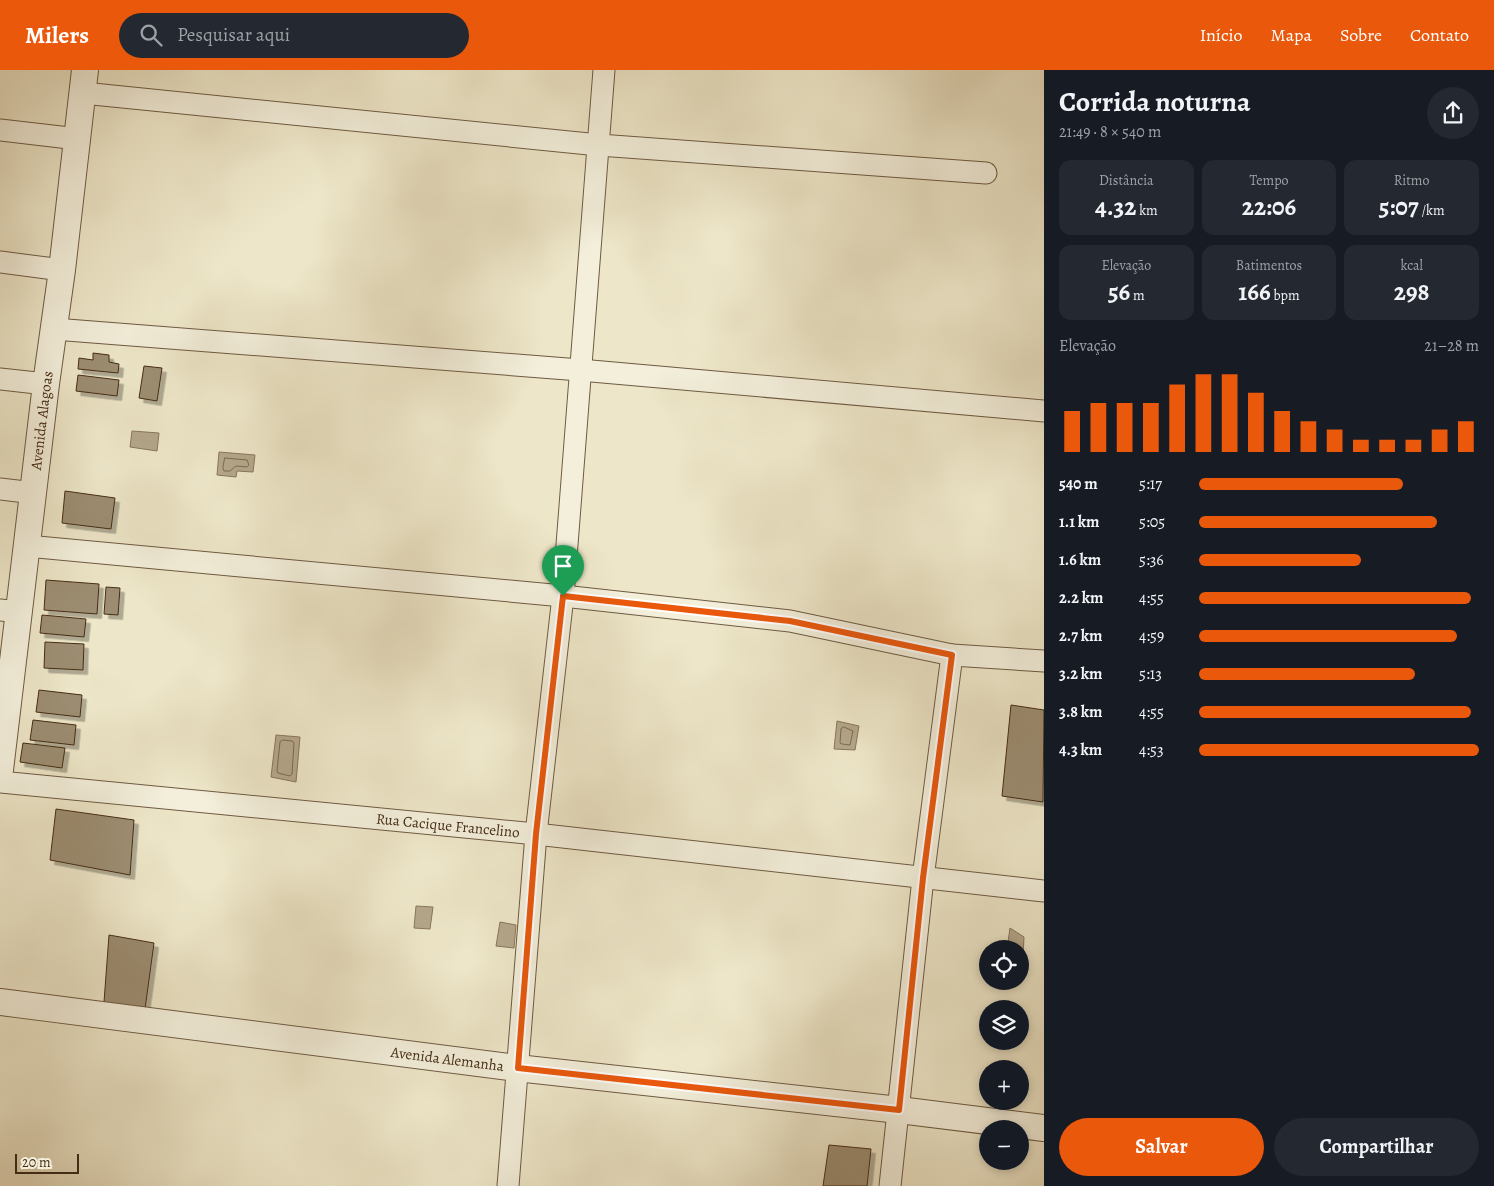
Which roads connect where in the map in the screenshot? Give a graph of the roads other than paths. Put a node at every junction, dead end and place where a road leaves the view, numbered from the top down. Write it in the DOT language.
graph roads {
  1 [pos="604,70"];
  2 [pos="84,82"];
  3 [pos="0,130"];
  4 [pos="78,139"];
  5 [pos="599,145"];
  6 [pos="986,173"];
  7 [pos="0,262"];
  8 [pos="62,270"];
  9 [pos="54,329"];
  10 [pos="580,370"];
  11 [pos="0,378"];
  12 [pos="46,384"];
  13 [pos="1044,411"];
  14 [pos="0,489"];
  15 [pos="34,493"];
  16 [pos="27,546"];
  17 [pos="563,596"];
  18 [pos="9,611"];
  19 [pos="952,655"];
  20 [pos="1044,661"];
  21 [pos="2,730"];
  22 [pos="0,770"];
  23 [pos="0,782"];
  24 [pos="536,834"];
  25 [pos="923,878"];
  26 [pos="1044,891"];
  27 [pos="0,1002"];
  28 [pos="518,1068"];
  29 [pos="899,1110"];
  30 [pos="1044,1128"];
  31 [pos="508,1186"];
  32 [pos="890,1186"];
  1 -- 5 [label="street"];
  2 -- 4 [label="street, Avenida Alagoas"];
  2 -- 5 [label="street"];
  3 -- 4 [label="street"];
  4 -- 8 [label="street, Avenida Alagoas"];
  5 -- 6 [label="street"];
  5 -- 10 [label="street"];
  7 -- 8 [label="street"];
  8 -- 9 [label="street, Avenida Alagoas"];
  9 -- 10 [label="street"];
  9 -- 12 [label="street, Avenida Alagoas"];
  10 -- 13 [label="street"];
  10 -- 17 [label="street"];
  11 -- 12 [label="street"];
  12 -- 15 [label="street, Avenida Alagoas"];
  14 -- 15 [label="street"];
  15 -- 16 [label="street, Avenida Alagoas"];
  16 -- 17 [label="street"];
  16 -- 18 [label="street, Avenida Alagoas"];
  17 -- 19 [label="street"];
  17 -- 24 [label="street"];
  18 -- 21 [label="street, Avenida Alagoas"];
  19 -- 20 [label="street"];
  19 -- 25 [label="street"];
  21 -- 22 [label="street, Avenida Alagoas"];
  23 -- 24 [label="street, Rua Cacique Francelino"];
  24 -- 25 [label="street, Rua Cacique Francelino"];
  24 -- 28 [label="street"];
  25 -- 26 [label="street, Rua Cacique Francelino"];
  25 -- 29 [label="street"];
  27 -- 28 [label="street, Avenida Alemanha"];
  28 -- 29 [label="street, Avenida Alemanha"];
  28 -- 31 [label="street"];
  29 -- 30 [label="street, Avenida Alemanha"];
  29 -- 32 [label="street"];
}
